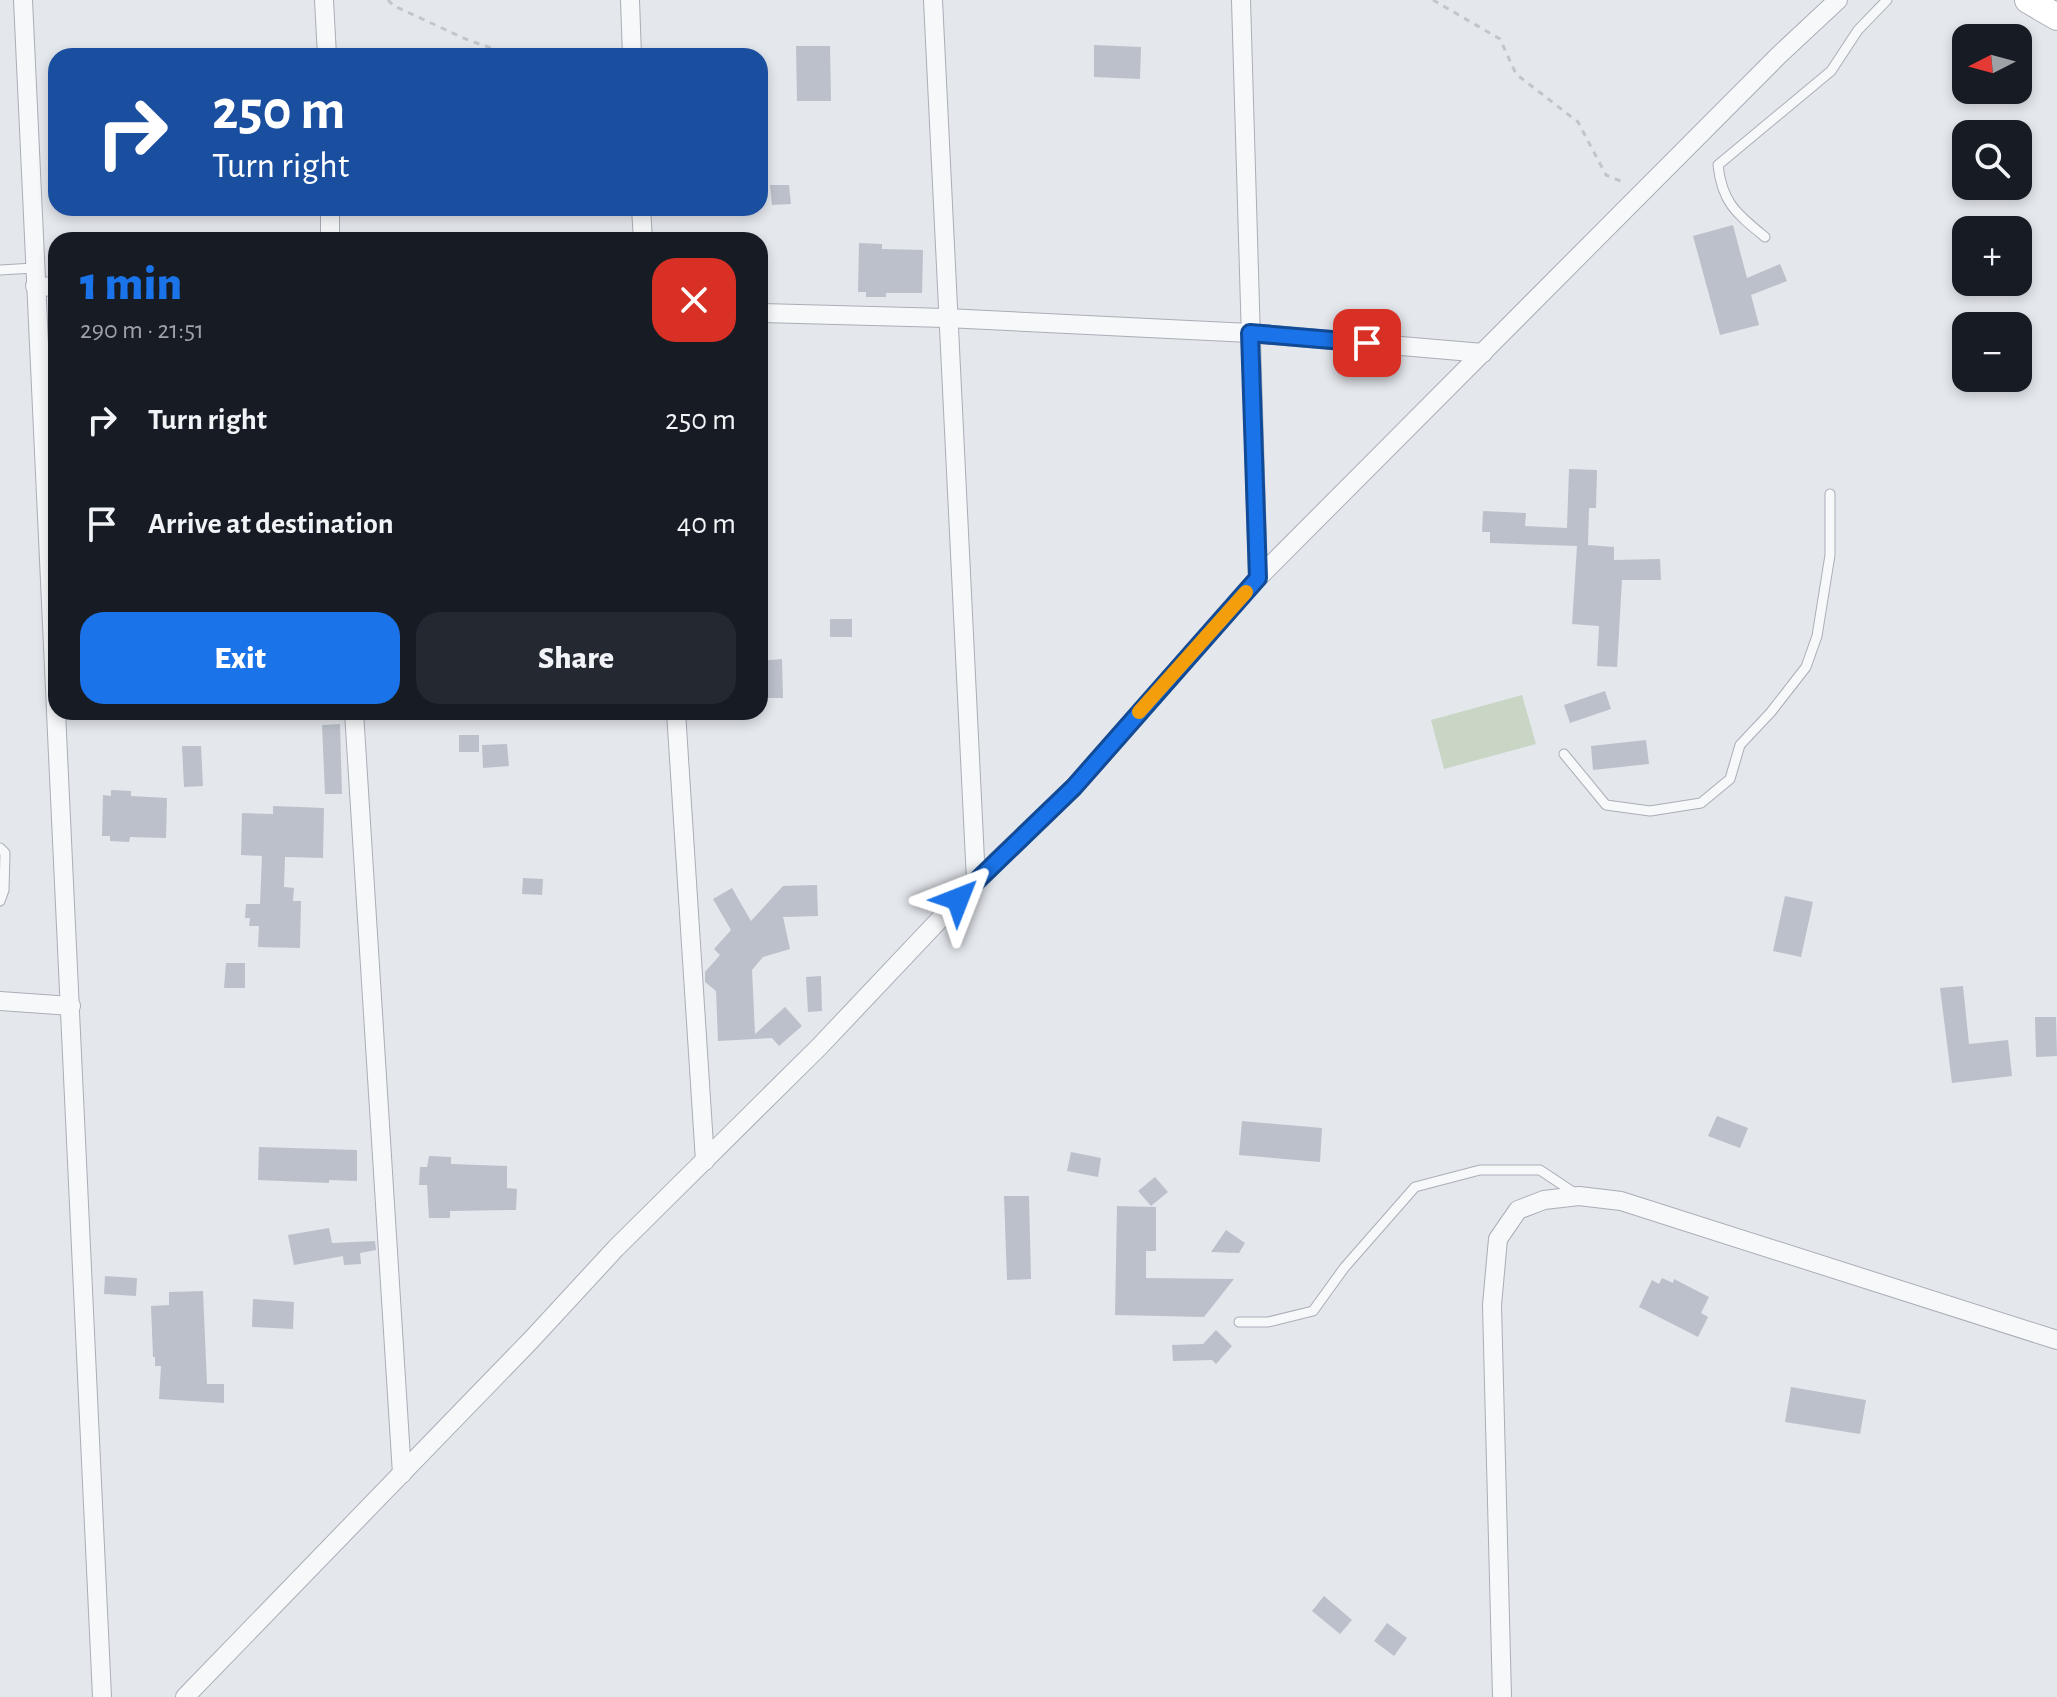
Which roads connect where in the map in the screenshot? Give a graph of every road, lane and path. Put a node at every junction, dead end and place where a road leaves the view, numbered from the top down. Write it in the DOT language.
graph roads {
  1 [pos="23,0"];
  2 [pos="324,0"];
  3 [pos="388,0"];
  4 [pos="630,0"];
  5 [pos="933,0"];
  6 [pos="1241,0"];
  7 [pos="1433,0"];
  8 [pos="1838,0"];
  9 [pos="1887,0"];
  10 [pos="2028,0"];
  11 [pos="2057,17"];
  12 [pos="327,48"];
  13 [pos="491,48"];
  14 [pos="632,48"];
  15 [pos="1643,191"];
  16 [pos="1765,237"];
  17 [pos="0,270"];
  18 [pos="34,277"];
  19 [pos="48,283"];
  20 [pos="768,313"];
  21 [pos="946,318"];
  22 [pos="1250,333"];
  23 [pos="1483,353"];
  24 [pos="1830,494"];
  25 [pos="48,553"];
  26 [pos="1258,578"];
  27 [pos="56,720"];
  28 [pos="355,720"];
  29 [pos="677,720"];
  30 [pos="1564,754"];
  31 [pos="0,848"];
  32 [pos="976,881"];
  33 [pos="0,901"];
  34 [pos="0,1001"];
  35 [pos="71,1006"];
  36 [pos="705,1161"];
  37 [pos="1579,1196"];
  38 [pos="1239,1322"];
  39 [pos="2057,1340"];
  40 [pos="402,1474"];
  41 [pos="102,1697"];
  42 [pos="185,1697"];
  43 [pos="1502,1697"];
  1 -- 18 [label="street"];
  2 -- 12 [label="street"];
  3 -- 13 [label="path"];
  4 -- 14 [label="street"];
  5 -- 21 [label="street"];
  6 -- 22 [label="street"];
  7 -- 15 [label="path"];
  8 -- 15 [label="street"];
  9 -- 16 [label="lane"];
  10 -- 11 [label="street"];
  15 -- 23 [label="street"];
  17 -- 18 [label="lane"];
  18 -- 19 [label="street"];
  18 -- 25 [label="street"];
  20 -- 21 [label="street"];
  21 -- 22 [label="street"];
  21 -- 32 [label="street"];
  22 -- 23 [label="street"];
  22 -- 26 [label="street"];
  23 -- 26 [label="street"];
  24 -- 30 [label="lane"];
  26 -- 32 [label="street"];
  27 -- 35 [label="street"];
  28 -- 40 [label="street"];
  29 -- 36 [label="street"];
  31 -- 33 [label="lane"];
  32 -- 36 [label="street"];
  34 -- 35 [label="street"];
  35 -- 41 [label="street"];
  36 -- 40 [label="street"];
  37 -- 38 [label="lane"];
  37 -- 39 [label="street"];
  37 -- 43 [label="street"];
  40 -- 42 [label="street"];
}
